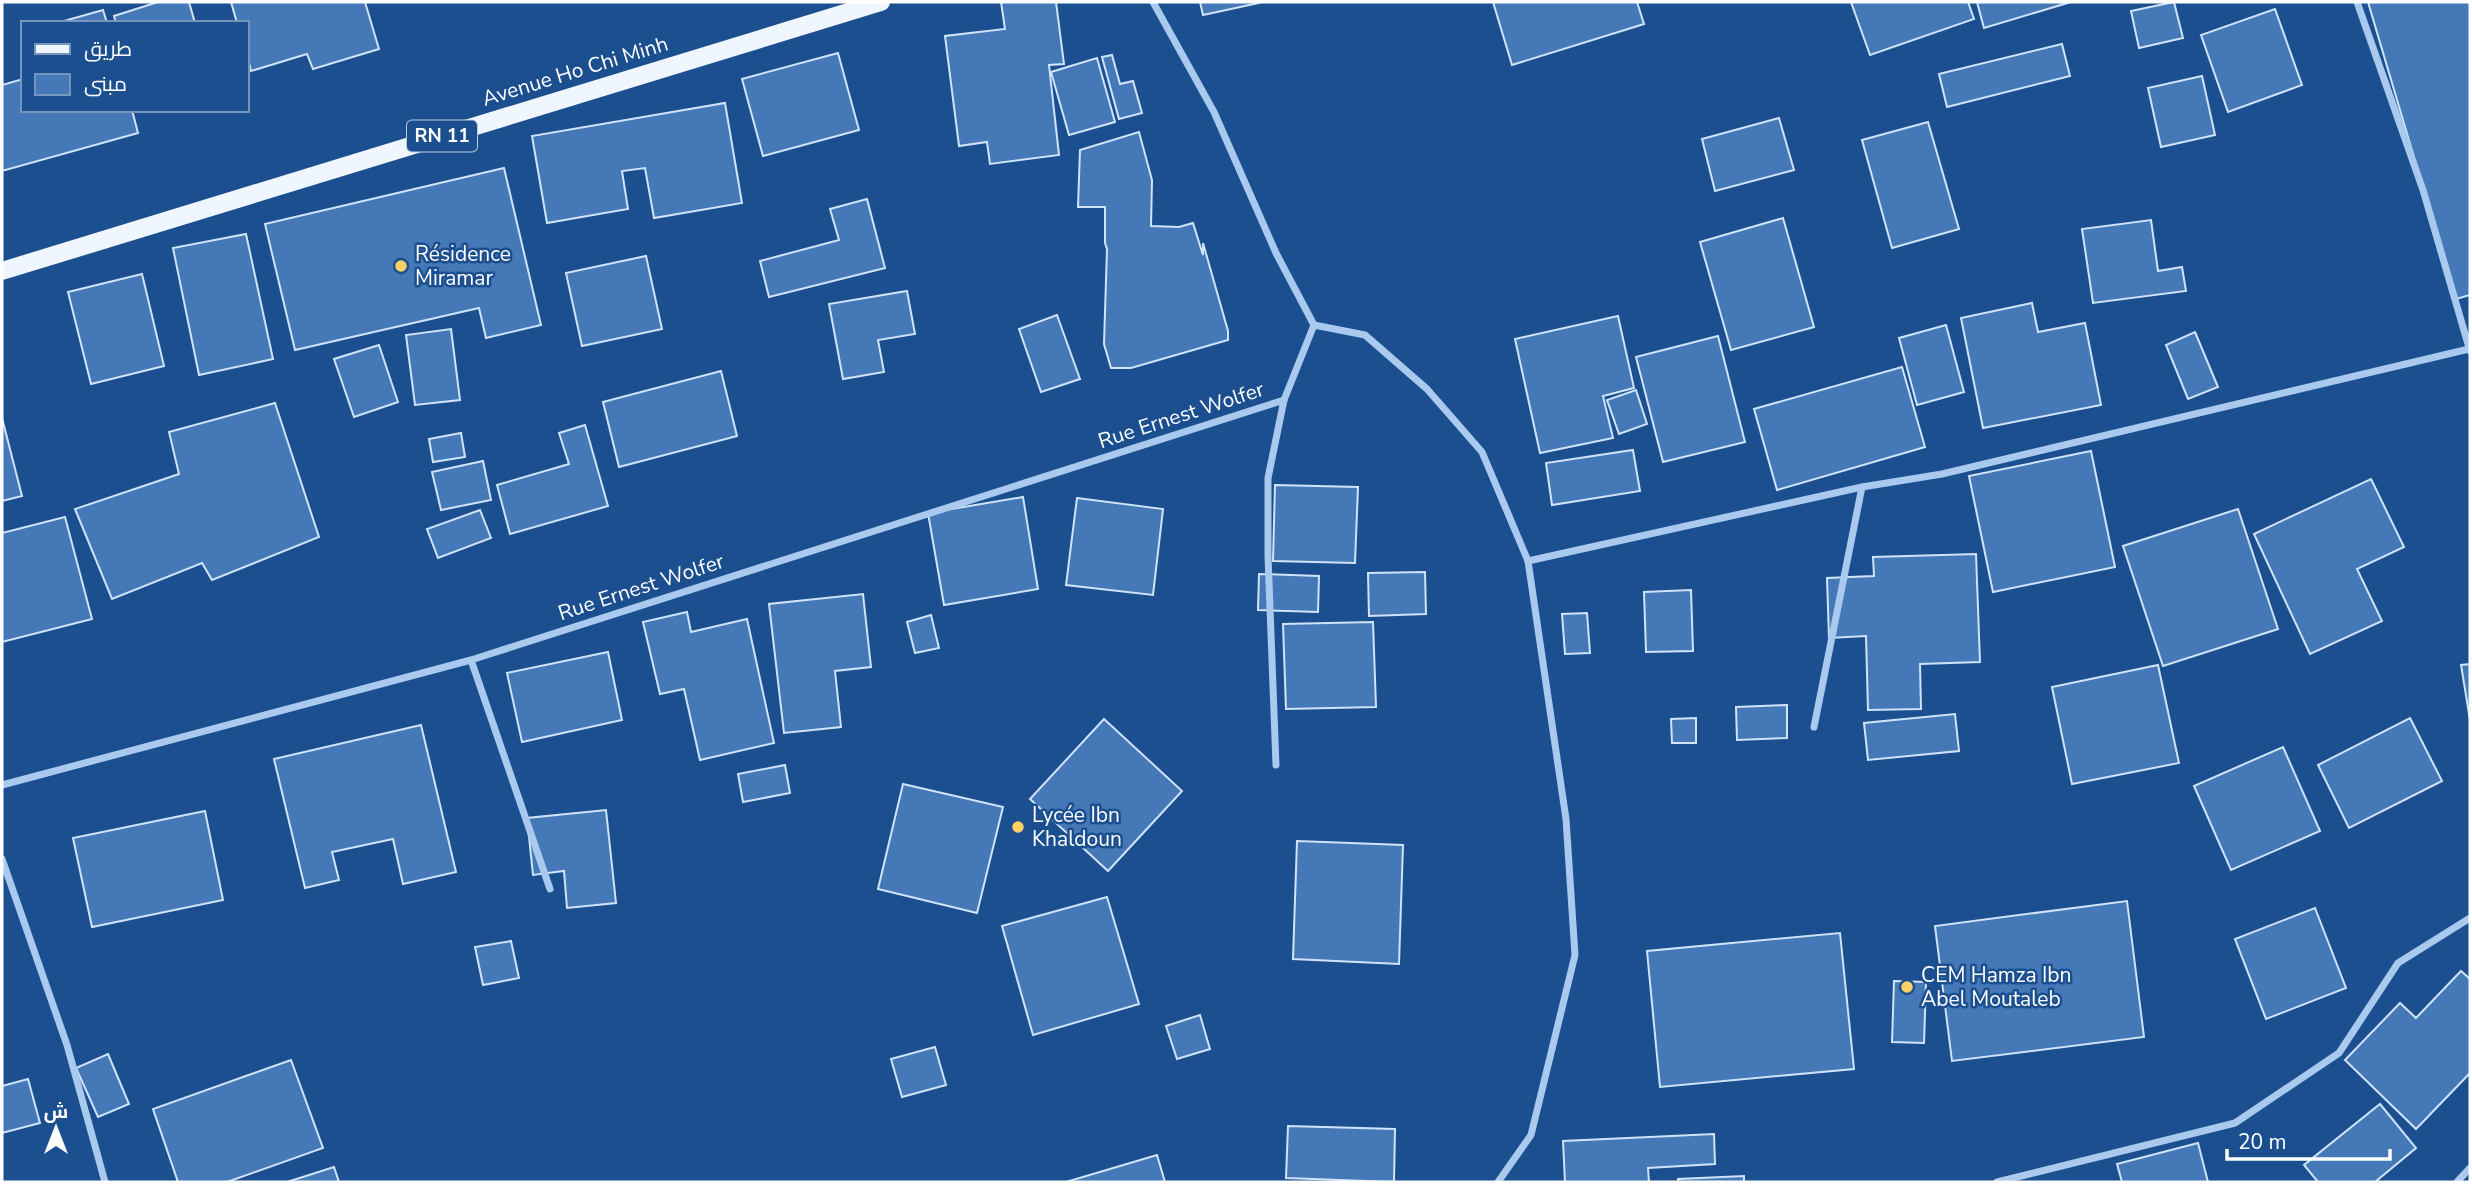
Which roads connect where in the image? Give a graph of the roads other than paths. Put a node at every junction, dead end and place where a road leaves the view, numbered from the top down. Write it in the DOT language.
graph roads {
  1 [pos="881,2"];
  2 [pos="1153,2"];
  3 [pos="2357,2"];
  4 [pos="2,271"];
  5 [pos="1314,325"];
  6 [pos="2470,350"];
  7 [pos="1284,400"];
  8 [pos="1861,487"];
  9 [pos="1528,561"];
  10 [pos="471,660"];
  11 [pos="1814,727"];
  12 [pos="1276,765"];
  13 [pos="2,785"];
  14 [pos="2,859"];
  15 [pos="550,889"];
  16 [pos="2470,918"];
  17 [pos="2470,1168"];
  18 [pos="105,1182"];
  19 [pos="1498,1182"];
  20 [pos="1997,1182"];
  21 [pos="2457,1182"];
  1 -- 4 [label="main road, Avenue Ho Chi Minh / RN 11"];
  2 -- 5 [label="street"];
  3 -- 6 [label="street"];
  5 -- 7 [label="street"];
  5 -- 9 [label="street"];
  6 -- 8 [label="street"];
  7 -- 10 [label="street, Rue Ernest Wolfer"];
  7 -- 12 [label="street"];
  8 -- 9 [label="street"];
  8 -- 11 [label="street"];
  9 -- 19 [label="street"];
  10 -- 13 [label="street, Rue Ernest Wolfer"];
  10 -- 15 [label="street"];
  14 -- 18 [label="street"];
  16 -- 20 [label="street"];
  17 -- 21 [label="street"];
}
